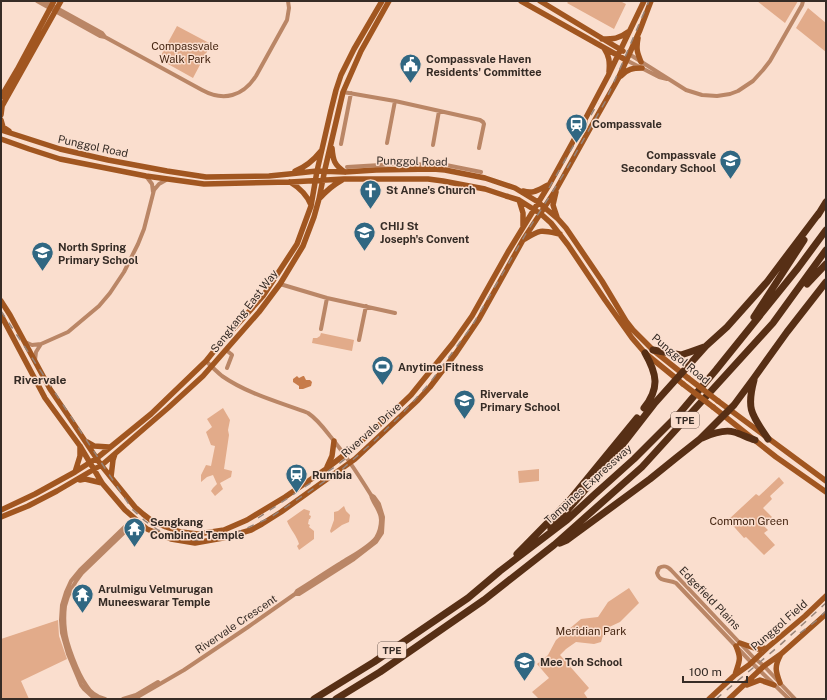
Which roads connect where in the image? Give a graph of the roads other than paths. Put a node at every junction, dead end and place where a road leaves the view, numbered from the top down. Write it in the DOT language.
graph roads {
  1 [pos="37,1"];
  2 [pos="288,1"];
  3 [pos="382,1"];
  4 [pos="389,1"];
  5 [pos="522,1"];
  6 [pos="540,1"];
  7 [pos="644,1"];
  8 [pos="651,1"];
  9 [pos="806,1"];
  10 [pos="44,2"];
  11 [pos="802,3"];
  12 [pos="54,8"];
  13 [pos="640,30"];
  14 [pos="630,31"];
  15 [pos="602,39"];
  16 [pos="603,47"];
  17 [pos="619,52"];
  18 [pos="627,57"];
  19 [pos="642,65"];
  20 [pos="608,76"];
  21 [pos="618,79"];
  22 [pos="343,92"];
  23 [pos="351,93"];
  24 [pos="1,97"];
  25 [pos="395,101"];
  26 [pos="2,108"];
  27 [pos="439,111"];
  28 [pos="1,115"];
  29 [pos="1,120"];
  30 [pos="1,130"];
  31 [pos="16,135"];
  32 [pos="1,139"];
  33 [pos="387,143"];
  34 [pos="331,144"];
  35 [pos="341,144"];
  36 [pos="433,145"];
  37 [pos="479,148"];
  38 [pos="322,149"];
  39 [pos="346,169"];
  40 [pos="317,171"];
  41 [pos="324,172"];
  42 [pos="481,172"];
  43 [pos="475,173"];
  44 [pos="289,174"];
  45 [pos="146,176"];
  46 [pos="344,179"];
  47 [pos="166,180"];
  48 [pos="323,180"];
  49 [pos="316,181"];
  50 [pos="290,182"];
  51 [pos="549,185"];
  52 [pos="515,188"];
  53 [pos="557,188"];
  54 [pos="153,195"];
  55 [pos="319,199"];
  56 [pos="518,200"];
  57 [pos="538,202"];
  58 [pos="826,202"];
  59 [pos="311,206"];
  60 [pos="544,206"];
  61 [pos="534,210"];
  62 [pos="820,213"];
  63 [pos="540,214"];
  64 [pos="558,219"];
  65 [pos="523,228"];
  66 [pos="826,230"];
  67 [pos="560,234"];
  68 [pos="523,240"];
  69 [pos="826,250"];
  70 [pos="826,264"];
  71 [pos="826,282"];
  72 [pos="280,284"];
  73 [pos="327,298"];
  74 [pos="1,301"];
  75 [pos="366,306"];
  76 [pos="396,313"];
  77 [pos="1,315"];
  78 [pos="773,323"];
  79 [pos="751,326"];
  80 [pos="320,329"];
  81 [pos="359,340"];
  82 [pos="24,342"];
  83 [pos="41,344"];
  84 [pos="706,346"];
  85 [pos="226,350"];
  86 [pos="654,350"];
  87 [pos="645,353"];
  88 [pos="206,361"];
  89 [pos="35,363"];
  90 [pos="212,367"];
  91 [pos="227,368"];
  92 [pos="679,376"];
  93 [pos="754,378"];
  94 [pos="727,412"];
  95 [pos="637,417"];
  96 [pos="634,429"];
  97 [pos="700,439"];
  98 [pos="768,439"];
  99 [pos="755,440"];
  100 [pos="334,441"];
  101 [pos="625,441"];
  102 [pos="86,442"];
  103 [pos="80,446"];
  104 [pos="109,447"];
  105 [pos="115,453"];
  106 [pos="345,455"];
  107 [pos="605,457"];
  108 [pos="97,458"];
  109 [pos="90,462"];
  110 [pos="350,463"];
  111 [pos="101,465"];
  112 [pos="326,469"];
  113 [pos="94,470"];
  114 [pos="75,472"];
  115 [pos="111,477"];
  116 [pos="826,480"];
  117 [pos="75,481"];
  118 [pos="102,483"];
  119 [pos="826,492"];
  120 [pos="1,510"];
  121 [pos="1,517"];
  122 [pos="135,519"];
  123 [pos="543,538"];
  124 [pos="554,546"];
  125 [pos="500,571"];
  126 [pos="826,596"];
  127 [pos="66,600"];
  128 [pos="826,614"];
  129 [pos="738,645"];
  130 [pos="768,648"];
  131 [pos="781,654"];
  132 [pos="754,661"];
  133 [pos="187,668"];
  134 [pos="762,668"];
  135 [pos="735,675"];
  136 [pos="777,684"];
  137 [pos="744,685"];
  138 [pos="95,699"];
  139 [pos="105,699"];
  140 [pos="123,699"];
  141 [pos="134,699"];
  142 [pos="314,699"];
  143 [pos="336,699"];
  144 [pos="709,699"];
  145 [pos="729,699"];
  146 [pos="789,699"];
  147 [pos="795,699"];
  1 -- 10 [label="street"];
  2 -- 12 [label="street"];
  3 -- 38 [label="main road, Sengkang East Way"];
  4 -- 22 [label="main road, Sengkang East Way"];
  5 -- 16 [label="main road"];
  6 -- 15 [label="main road"];
  7 -- 14 [label="main road, Rivervale Drive"];
  8 -- 13 [label="main road"];
  9 -- 11 [label="street"];
  10 -- 12 [label="street"];
  11 -- 19 [label="street"];
  12 -- 24 [label="main road"];
  12 -- 26 [label="main road"];
  13 -- 18 [label="main road, Rivervale Drive"];
  13 -- 19 [label="main road"];
  14 -- 15 [label="main road"];
  14 -- 17 [label="main road, Rivervale Drive"];
  15 -- 17 [label="main road"];
  16 -- 17 [label="main road"];
  16 -- 20 [label="main road"];
  17 -- 18 [label="main road"];
  17 -- 20 [label="main road, Rivervale Drive"];
  18 -- 19 [label="street"];
  18 -- 21 [label="main road, Rivervale Drive"];
  19 -- 21 [label="main road"];
  20 -- 51 [label="main road, Rivervale Drive"];
  21 -- 53 [label="main road, Rivervale Drive"];
  22 -- 23 [label="street"];
  22 -- 34 [label="main road, Sengkang East Way"];
  23 -- 25 [label="street"];
  23 -- 35 [label="street"];
  25 -- 27 [label="street"];
  25 -- 33 [label="street"];
  26 -- 28 [label="main road"];
  27 -- 36 [label="street"];
  27 -- 37 [label="street"];
  29 -- 31 [label="main road"];
  30 -- 31 [label="main road, Punggol Road"];
  31 -- 44 [label="main road, Punggol Road"];
  32 -- 45 [label="main road, Punggol Road"];
  34 -- 39 [label="main road"];
  34 -- 41 [label="main road, Sengkang East Way"];
  38 -- 40 [label="main road, Sengkang East Way"];
  38 -- 44 [label="main road"];
  39 -- 41 [label="main road, Punggol Road"];
  39 -- 43 [label="main road, Punggol Road"];
  40 -- 41 [label="main road, Punggol Road"];
  40 -- 44 [label="main road, Punggol Road"];
  40 -- 49 [label="main road, Sengkang East Way"];
  41 -- 48 [label="main road, Sengkang East Way"];
  42 -- 43 [label="street"];
  43 -- 52 [label="main road, Punggol Road"];
  45 -- 47 [label="main road, Punggol Road"];
  45 -- 54 [label="street"];
  46 -- 48 [label="main road, Punggol Road"];
  46 -- 55 [label="main road"];
  46 -- 56 [label="main road, Punggol Road"];
  47 -- 50 [label="main road, Punggol Road"];
  47 -- 54 [label="street"];
  48 -- 49 [label="main road, Punggol Road"];
  48 -- 55 [label="main road, Sengkang East Way"];
  49 -- 50 [label="main road, Punggol Road"];
  49 -- 59 [label="main road, Sengkang East Way"];
  50 -- 59 [label="main road"];
  51 -- 52 [label="main road"];
  51 -- 57 [label="main road, Rivervale Drive"];
  52 -- 57 [label="main road, Punggol Road"];
  53 -- 60 [label="main road, Rivervale Drive"];
  53 -- 64 [label="main road"];
  54 -- 83 [label="street"];
  55 -- 72 [label="main road, Sengkang East Way"];
  56 -- 61 [label="main road, Punggol Road"];
  56 -- 65 [label="main road"];
  57 -- 60 [label="main road, Punggol Road"];
  57 -- 61 [label="main road, Rivervale Drive"];
  58 -- 62 [label="highway"];
  59 -- 88 [label="main road, Sengkang East Way"];
  60 -- 63 [label="main road, Rivervale Drive"];
  60 -- 64 [label="main road, Punggol Road"];
  61 -- 63 [label="main road, Punggol Road"];
  61 -- 65 [label="main road, Rivervale Drive"];
  62 -- 79 [label="highway"];
  62 -- 84 [label="highway"];
  63 -- 67 [label="main road, Punggol Road"];
  63 -- 68 [label="main road, Rivervale Drive"];
  64 -- 86 [label="main road, Punggol Road"];
  65 -- 106 [label="main road, Rivervale Drive"];
  66 -- 79 [label="highway, Tampines Expressway / TPE"];
  67 -- 68 [label="main road"];
  67 -- 87 [label="main road, Punggol Road"];
  68 -- 110 [label="main road, Rivervale Drive"];
  69 -- 78 [label="highway, Tampines Expressway / TPE"];
  70 -- 78 [label="highway"];
  71 -- 93 [label="highway"];
  72 -- 73 [label="street"];
  72 -- 85 [label="main road, Sengkang East Way"];
  73 -- 75 [label="street"];
  73 -- 80 [label="street"];
  74 -- 82 [label="main road, Rivervale Drive"];
  75 -- 76 [label="street"];
  75 -- 81 [label="street"];
  77 -- 103 [label="main road, Rivervale Drive"];
  78 -- 124 [label="highway, Tampines Expressway / TPE"];
  79 -- 123 [label="highway, Tampines Expressway / TPE"];
  82 -- 83 [label="street"];
  82 -- 89 [label="main road, Rivervale Drive"];
  83 -- 89 [label="street"];
  84 -- 86 [label="highway"];
  84 -- 92 [label="highway"];
  85 -- 90 [label="main road, Sengkang East Way"];
  85 -- 91 [label="street"];
  86 -- 92 [label="main road, Punggol Road"];
  87 -- 92 [label="main road, Punggol Road"];
  87 -- 95 [label="highway"];
  88 -- 90 [label="street, Rivervale Crescent"];
  88 -- 104 [label="main road, Sengkang East Way"];
  89 -- 102 [label="main road, Rivervale Drive"];
  90 -- 100 [label="street, Rivervale Crescent"];
  90 -- 105 [label="main road, Sengkang East Way"];
  92 -- 94 [label="main road, Punggol Road, bridge"];
  92 -- 96 [label="highway"];
  93 -- 94 [label="highway"];
  93 -- 98 [label="highway"];
  94 -- 97 [label="highway"];
  94 -- 98 [label="main road, Punggol Road"];
  94 -- 99 [label="main road, Punggol Road"];
  95 -- 96 [label="highway"];
  95 -- 107 [label="highway"];
  96 -- 101 [label="highway"];
  97 -- 99 [label="highway"];
  97 -- 124 [label="highway"];
  98 -- 116 [label="main road, Punggol Road"];
  99 -- 119 [label="main road, Punggol Road"];
  100 -- 106 [label="street, Rivervale Crescent"];
  100 -- 112 [label="main road"];
  101 -- 107 [label="highway"];
  101 -- 123 [label="highway"];
  102 -- 104 [label="main road"];
  102 -- 108 [label="main road, Rivervale Drive"];
  103 -- 109 [label="main road, Rivervale Drive"];
  103 -- 114 [label="main road"];
  104 -- 108 [label="main road, Sengkang East Way"];
  105 -- 111 [label="main road, Sengkang East Way"];
  105 -- 115 [label="main road"];
  106 -- 110 [label="street, Rivervale Crescent"];
  106 -- 112 [label="main road, Rivervale Drive"];
  107 -- 125 [label="highway"];
  108 -- 109 [label="main road, Sengkang East Way"];
  108 -- 111 [label="main road, Rivervale Drive"];
  109 -- 113 [label="main road, Rivervale Drive"];
  109 -- 114 [label="main road, Sengkang East Way"];
  110 -- 122 [label="main road, Rivervale Drive"];
  110 -- 133 [label="street, Rivervale Crescent"];
  111 -- 113 [label="main road, Sengkang East Way"];
  111 -- 115 [label="main road, Rivervale Drive"];
  112 -- 115 [label="main road, Rivervale Drive"];
  113 -- 117 [label="main road, Sengkang East Way"];
  113 -- 118 [label="main road, Rivervale Drive"];
  114 -- 120 [label="main road, Sengkang East Way"];
  117 -- 118 [label="main road"];
  117 -- 121 [label="main road, Sengkang East Way"];
  118 -- 122 [label="main road, Rivervale Drive"];
  122 -- 127 [label="street"];
  123 -- 125 [label="highway, Tampines Expressway / TPE"];
  124 -- 143 [label="highway, Tampines Expressway / TPE"];
  125 -- 142 [label="highway, Tampines Expressway / TPE"];
  126 -- 130 [label="main road, Punggol Field"];
  127 -- 138 [label="street"];
  127 -- 139 [label="street"];
  128 -- 131 [label="main road, Punggol Field"];
  129 -- 129 [label="street, Edgefield Plains"];
  129 -- 130 [label="main road"];
  129 -- 132 [label="street, Edgefield Plains"];
  129 -- 135 [label="main road"];
  130 -- 132 [label="main road, Punggol Field"];
  131 -- 134 [label="main road, Punggol Field"];
  131 -- 136 [label="main road"];
  132 -- 134 [label="street, Edgefield Plains"];
  132 -- 135 [label="main road, Punggol Field"];
  133 -- 140 [label="street, Rivervale Crescent"];
  133 -- 141 [label="street, Rivervale Crescent"];
  134 -- 136 [label="street, Edgefield Plains"];
  134 -- 137 [label="main road, Punggol Field"];
  135 -- 144 [label="main road, Punggol Field"];
  136 -- 137 [label="main road"];
  136 -- 146 [label="street, Edgefield Plains"];
  136 -- 147 [label="street, Edgefield Plains"];
  137 -- 145 [label="main road, Punggol Field"];
}
